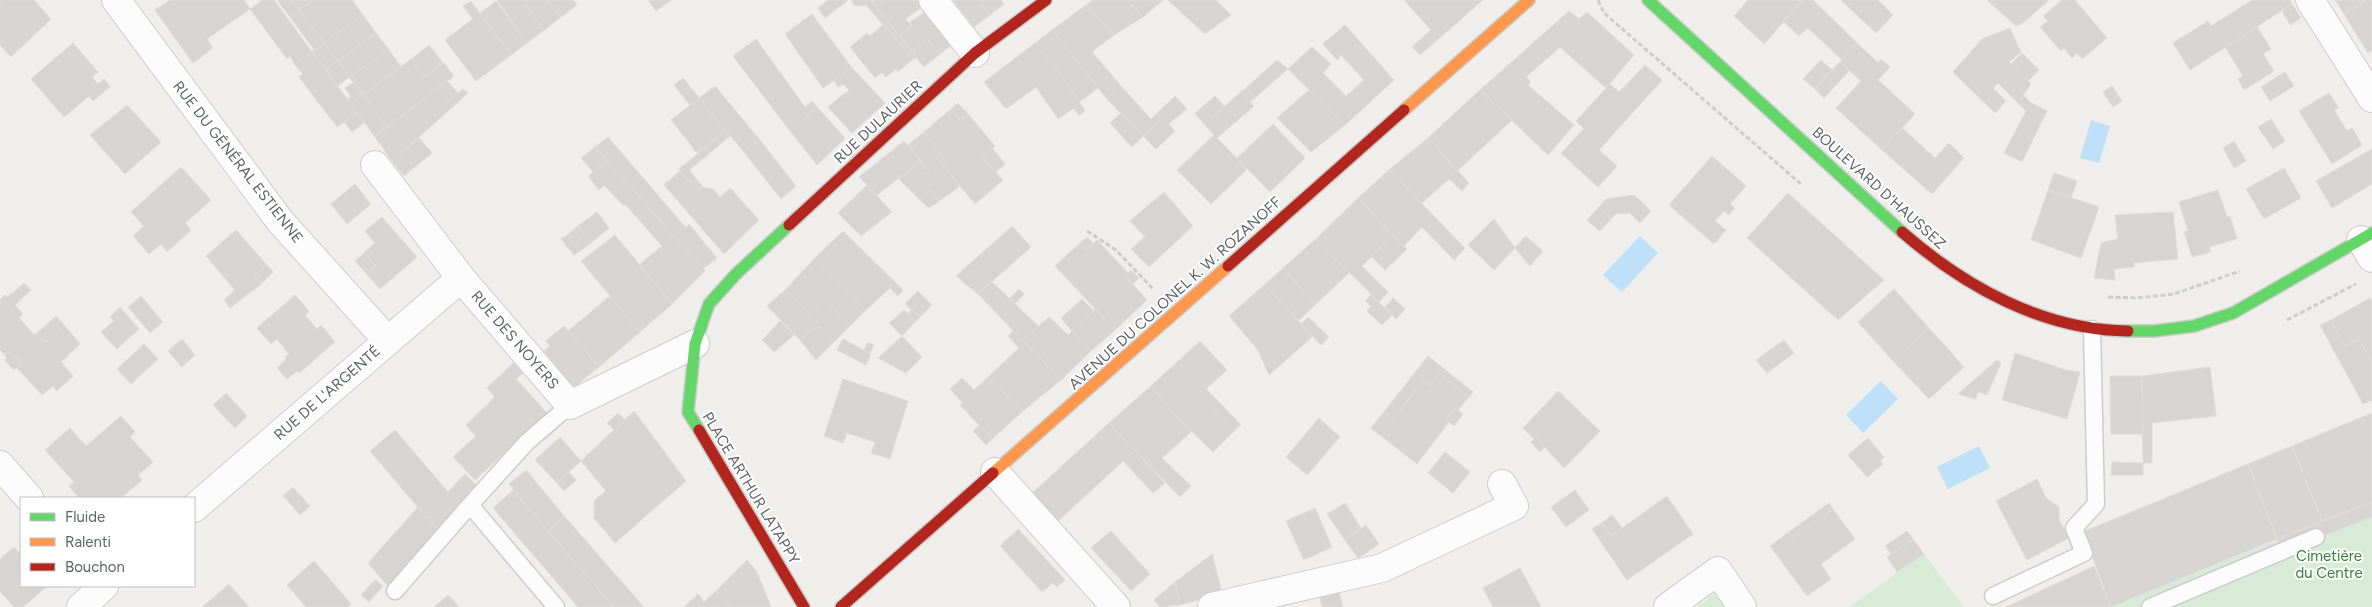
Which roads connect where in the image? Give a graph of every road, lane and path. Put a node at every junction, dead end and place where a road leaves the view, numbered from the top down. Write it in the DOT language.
graph roads {
  1 [pos="116,0"];
  2 [pos="934,0"];
  3 [pos="1046,0"];
  4 [pos="1529,0"];
  5 [pos="1648,0"];
  6 [pos="2310,0"];
  7 [pos="975,53"];
  8 [pos="2372,98"];
  9 [pos="375,165"];
  10 [pos="1087,231"];
  11 [pos="2368,244"];
  12 [pos="2247,269"];
  13 [pos="736,274"];
  14 [pos="461,278"];
  15 [pos="1156,292"];
  16 [pos="2102,296"];
  17 [pos="2092,329"];
  18 [pos="388,341"];
  19 [pos="695,344"];
  20 [pos="570,405"];
  21 [pos="0,465"];
  22 [pos="995,472"];
  23 [pos="1502,484"];
  24 [pos="28,497"];
  25 [pos="470,505"];
  26 [pos="195,507"];
  27 [pos="2316,537"];
  28 [pos="103,587"];
  29 [pos="395,591"];
  30 [pos="1993,596"];
  31 [pos="81,607"];
  32 [pos="556,607"];
  33 [pos="804,607"];
  34 [pos="841,607"];
  35 [pos="1116,607"];
  36 [pos="1212,607"];
  37 [pos="1668,607"];
  38 [pos="1742,607"];
  39 [pos="2150,607"];
  1 -- 18 [label="street, RUE DU GÉNÉRAL ESTIENNE"];
  2 -- 7 [label="street"];
  3 -- 7 [label="street, RUE DULAURIER"];
  4 -- 22 [label="street, AVENUE DU COLONEL K. W. ROZANOFF"];
  5 -- 17 [label="street, BOULEVARD D'HAUSSEZ"];
  6 -- 8 [label="street"];
  7 -- 13 [label="street, RUE DULAURIER"];
  9 -- 14 [label="street, RUE DES NOYERS"];
  10 -- 15 [label="path"];
  11 -- 17 [label="street, BOULEVARD D'HAUSSEZ"];
  12 -- 16 [label="path"];
  13 -- 19 [label="street, PLACE ARTHUR LATAPPY"];
  14 -- 18 [label="street, RUE DE L'ARGENTÉ"];
  14 -- 20 [label="street, RUE DES NOYERS"];
  17 -- 30 [label="lane"];
  18 -- 26 [label="street, RUE DE L'ARGENTÉ"];
  19 -- 20 [label="street"];
  19 -- 33 [label="street, PLACE ARTHUR LATAPPY"];
  20 -- 25 [label="lane"];
  21 -- 24 [label="street"];
  22 -- 34 [label="street, AVENUE DU COLONEL K. W. ROZANOFF"];
  22 -- 35 [label="street"];
  23 -- 36 [label="street"];
  25 -- 29 [label="lane"];
  25 -- 32 [label="lane"];
  27 -- 39 [label="lane"];
  28 -- 31 [label="street"];
  37 -- 38 [label="street"];
}
